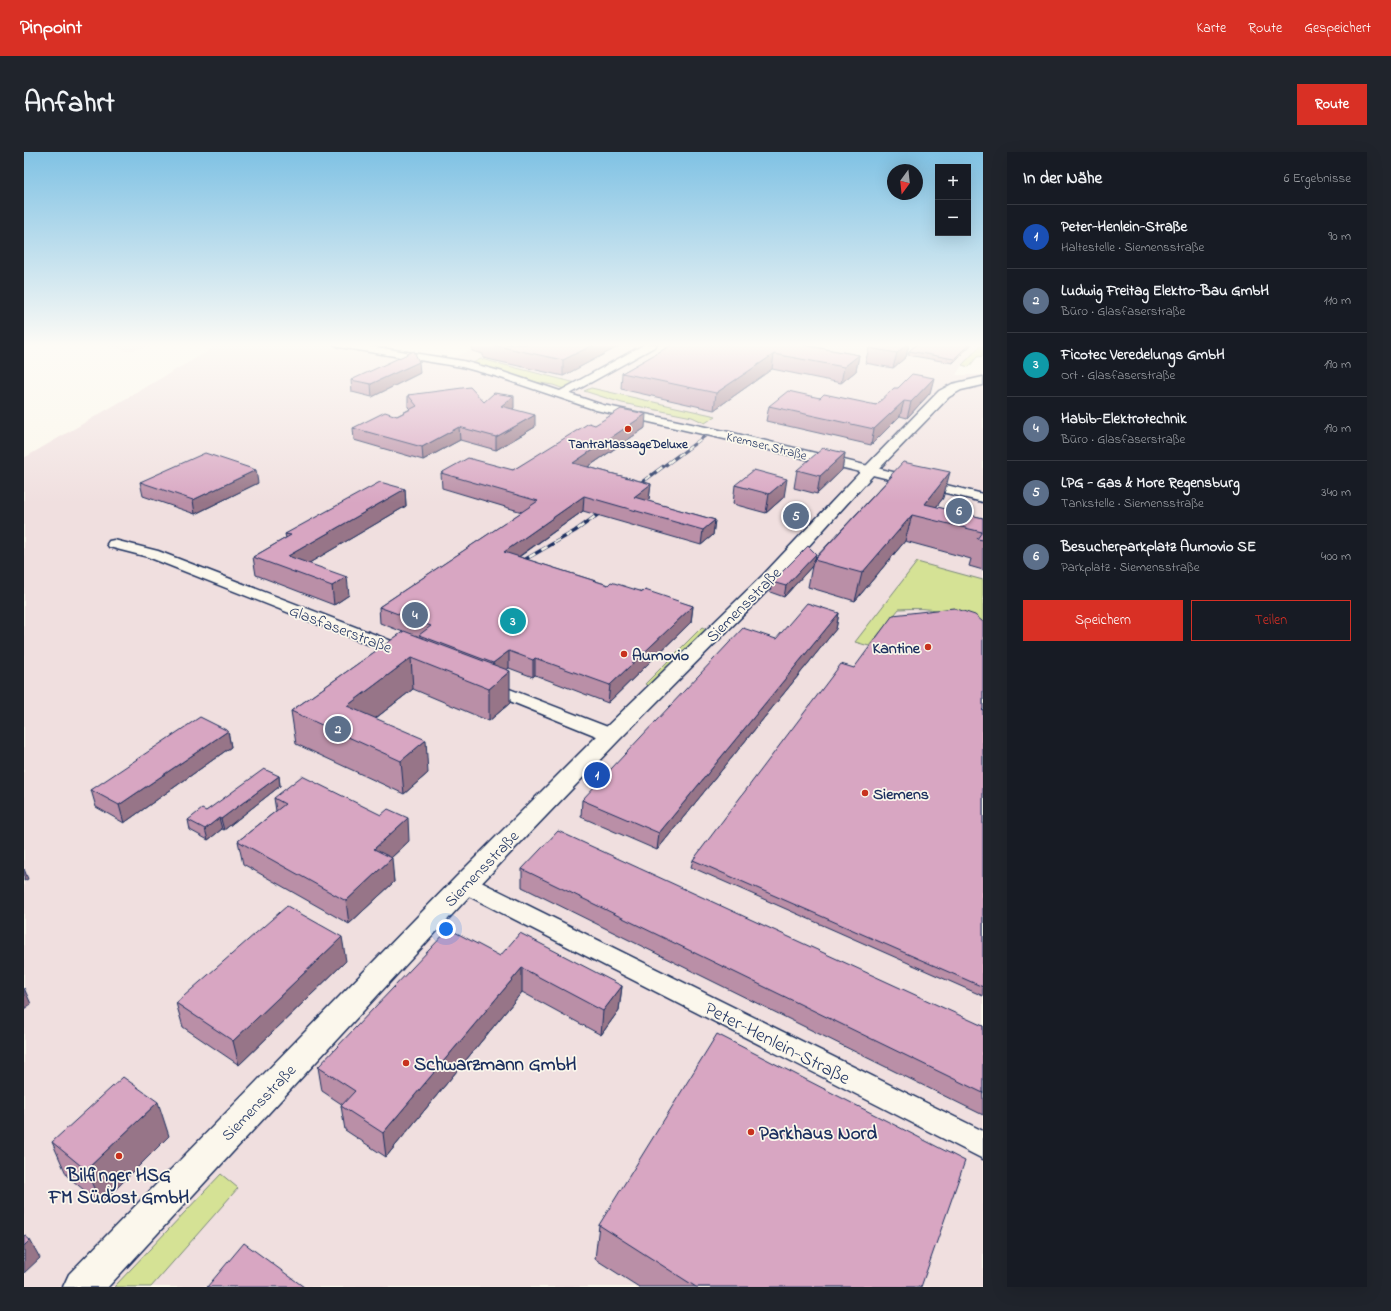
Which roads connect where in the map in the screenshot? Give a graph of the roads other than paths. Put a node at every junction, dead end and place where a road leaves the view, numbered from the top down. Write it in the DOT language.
graph roads {
  1 [pos="567,397"];
  2 [pos="941,397"];
  3 [pos="869,471"];
  4 [pos="983,498"];
  5 [pos="114,544"];
  6 [pos="425,661"];
  7 [pos="470,679"];
  8 [pos="611,735"];
  9 [pos="465,884"];
  10 [pos="983,1146"];
  11 [pos="82,1287"];
  1 -- 3 [label="street, Kremser Straße"];
  2 -- 3 [label="street, Siemensstraße"];
  3 -- 4 [label="street"];
  3 -- 8 [label="street, Siemensstraße"];
  5 -- 6 [label="street, Glasfaserstraße"];
  7 -- 8 [label="street"];
  8 -- 9 [label="street, Siemensstraße"];
  9 -- 10 [label="street, Peter-Henlein-Straße"];
  9 -- 11 [label="street, Siemensstraße"];
}
